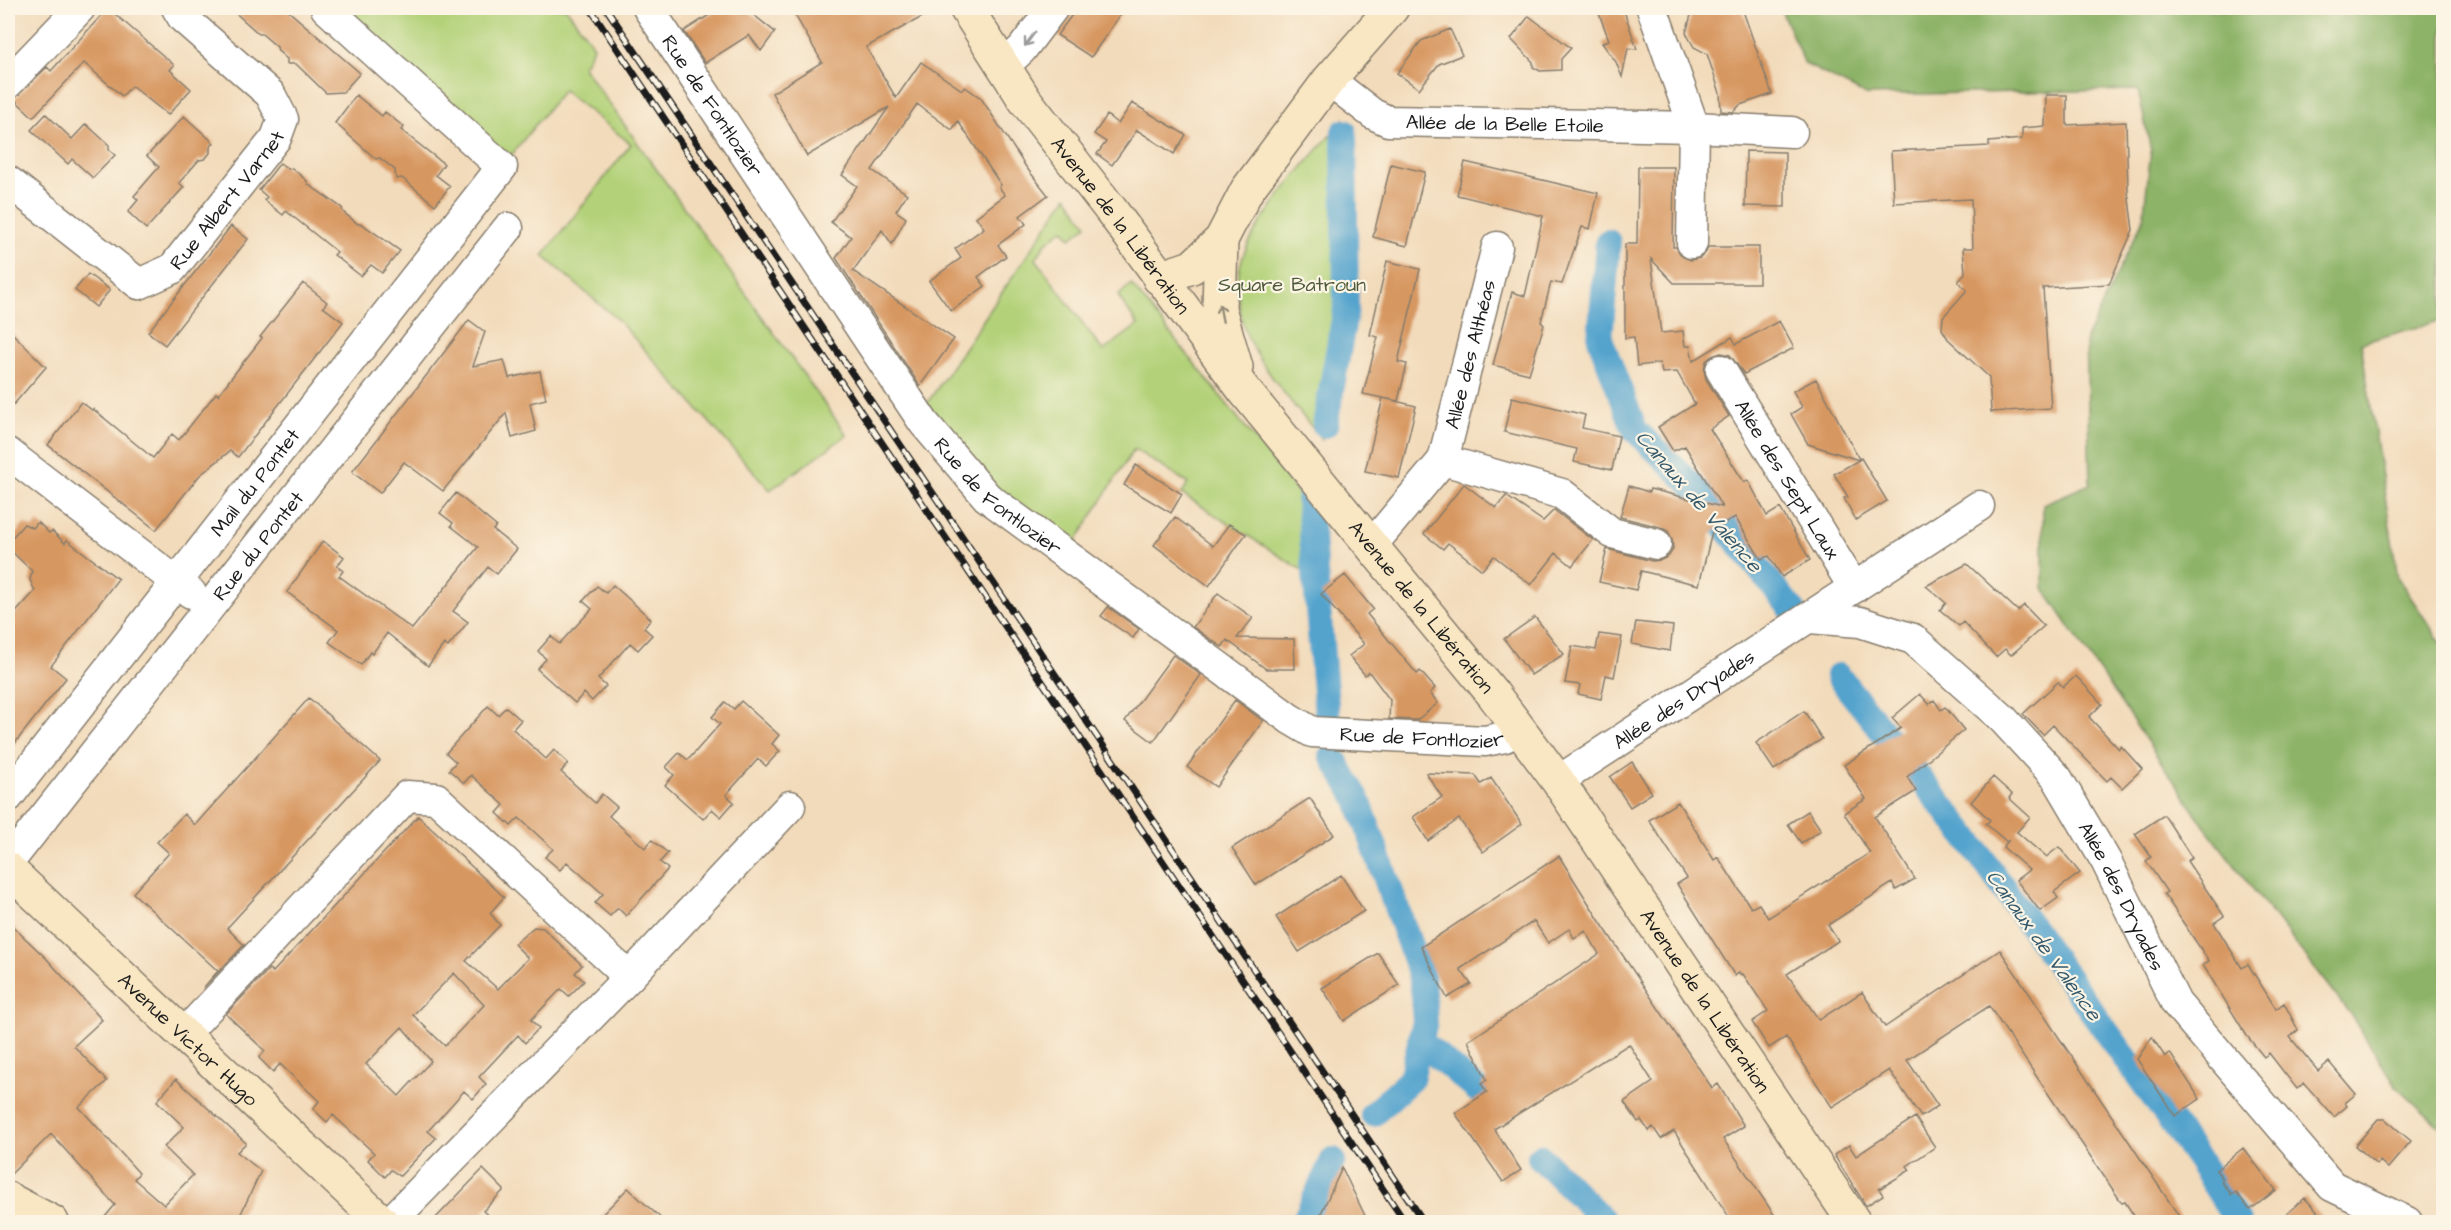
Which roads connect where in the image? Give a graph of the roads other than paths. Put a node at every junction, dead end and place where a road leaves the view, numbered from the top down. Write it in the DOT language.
graph roads {
  1 [pos="80,8"];
  2 [pos="177,8"];
  3 [pos="326,8"];
  4 [pos="648,8"];
  5 [pos="966,8"];
  6 [pos="1053,8"];
  7 [pos="1392,8"];
  8 [pos="1652,8"];
  9 [pos="1003,67"];
  10 [pos="1329,80"];
  11 [pos="8,83"];
  12 [pos="1694,127"];
  13 [pos="1792,132"];
  14 [pos="8,182"];
  15 [pos="1246,190"];
  16 [pos="508,228"];
  17 [pos="1221,240"];
  18 [pos="1692,243"];
  19 [pos="1497,247"];
  20 [pos="1159,278"];
  21 [pos="1721,370"];
  22 [pos="1243,389"];
  23 [pos="8,453"];
  24 [pos="1443,460"];
  25 [pos="1979,506"];
  26 [pos="1656,544"];
  27 [pos="1372,545"];
  28 [pos="176,582"];
  29 [pos="1854,588"];
  30 [pos="209,607"];
  31 [pos="1809,618"];
  32 [pos="1519,728"];
  33 [pos="1558,781"];
  34 [pos="8,797"];
  35 [pos="790,806"];
  36 [pos="8,863"];
  37 [pos="8,868"];
  38 [pos="629,977"];
  39 [pos="184,1034"];
  40 [pos="8,1199"];
  41 [pos="381,1217"];
  42 [pos="52,1222"];
  43 [pos="1854,1222"];
  44 [pos="2406,1222"];
  1 -- 11 [label="street"];
  2 -- 14 [label="street, Rue Albert Varnet"];
  3 -- 28 [label="street, Mail du Pontet"];
  4 -- 32 [label="street, Rue de Fontlozier"];
  5 -- 9 [label="main road, Avenue de la Libération"];
  6 -- 9 [label="street, one-way"];
  7 -- 10 [label="main road"];
  8 -- 12 [label="street"];
  9 -- 20 [label="main road, Avenue de la Libération"];
  10 -- 12 [label="street, Allée de la Belle Etoile"];
  10 -- 15 [label="main road"];
  12 -- 13 [label="street, Allée de la Belle Etoile"];
  12 -- 18 [label="street"];
  15 -- 17 [label="main road"];
  15 -- 20 [label="main road"];
  16 -- 30 [label="street, Rue du Pontet"];
  17 -- 20 [label="main road"];
  22 -- 17 [label="main road, one-way"];
  19 -- 24 [label="street, Allée des Althéas"];
  20 -- 22 [label="main road, Avenue de la Libération"];
  21 -- 29 [label="street, Allée des Sept Laux"];
  22 -- 27 [label="main road, Avenue de la Libération"];
  23 -- 28 [label="street"];
  24 -- 26 [label="street"];
  24 -- 27 [label="street, Allée des Althéas"];
  25 -- 29 [label="street, Allée des Dryades"];
  27 -- 32 [label="main road, Avenue de la Libération"];
  28 -- 30 [label="street"];
  28 -- 34 [label="street, Mail du Pontet"];
  29 -- 31 [label="street, Allée des Dryades"];
  30 -- 36 [label="street, Rue du Pontet"];
  31 -- 33 [label="street, Allée des Dryades"];
  31 -- 44 [label="street, Allée des Dryades"];
  32 -- 33 [label="main road, Avenue de la Libération"];
  33 -- 43 [label="main road, Avenue de la Libération"];
  35 -- 38 [label="street"];
  37 -- 39 [label="main road, Avenue Victor Hugo"];
  38 -- 39 [label="street"];
  38 -- 41 [label="street"];
  39 -- 41 [label="main road, Avenue Victor Hugo"];
  40 -- 42 [label="main road"];
}
